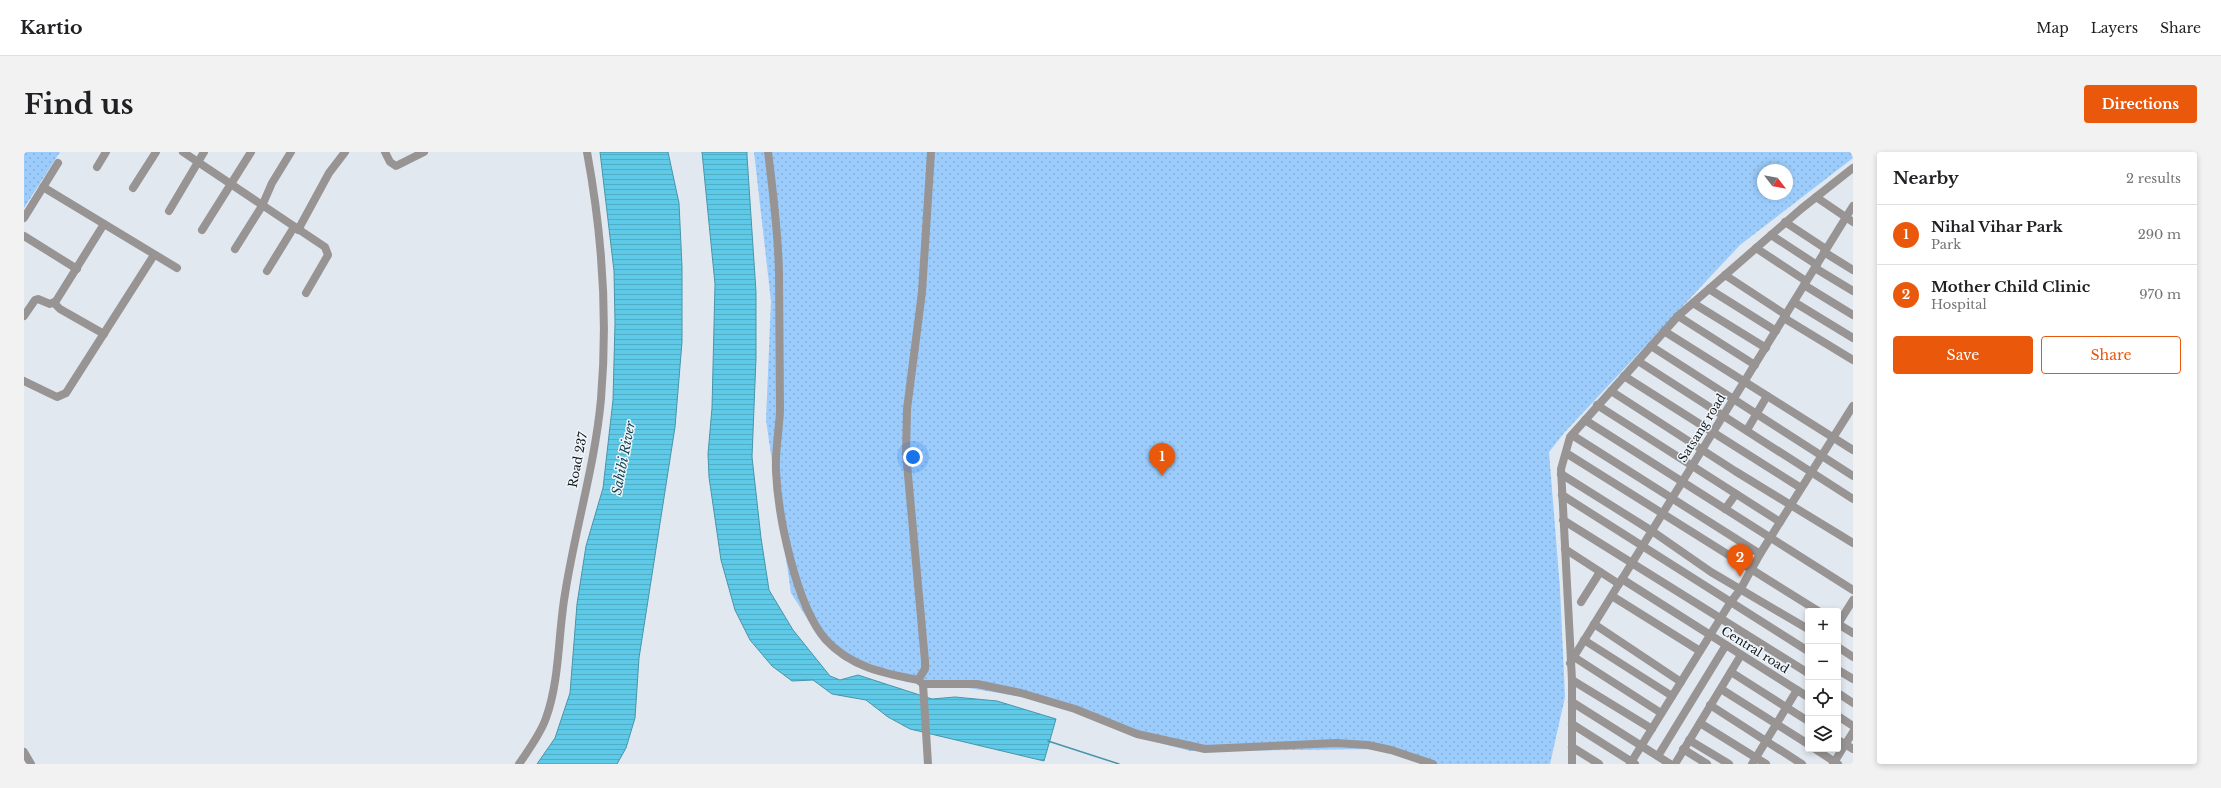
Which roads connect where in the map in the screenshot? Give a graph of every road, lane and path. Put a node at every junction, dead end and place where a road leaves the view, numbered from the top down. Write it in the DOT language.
graph roads {
  1 [pos="106,152"];
  2 [pos="156,152"];
  3 [pos="183,152"];
  4 [pos="204,152"];
  5 [pos="251,152"];
  6 [pos="291,152"];
  7 [pos="345,152"];
  8 [pos="385,152"];
  9 [pos="424,152"];
  10 [pos="587,152"];
  11 [pos="768,152"];
  12 [pos="931,152"];
  13 [pos="198,162"];
  14 [pos="58,163"];
  15 [pos="97,167"];
  16 [pos="1853,168"];
  17 [pos="230,184"];
  18 [pos="43,187"];
  19 [pos="133,188"];
  20 [pos="1816,197"];
  21 [pos="262,206"];
  22 [pos="1853,206"];
  23 [pos="169,211"];
  24 [pos="24,218"];
  25 [pos="1849,220"];
  26 [pos="1785,222"];
  27 [pos="104,224"];
  28 [pos="296,228"];
  29 [pos="202,230"];
  30 [pos="1771,235"];
  31 [pos="24,236"];
  32 [pos="1756,248"];
  33 [pos="236,249"];
  34 [pos="1825,251"];
  35 [pos="154,255"];
  36 [pos="1816,266"];
  37 [pos="177,268"];
  38 [pos="77,269"];
  39 [pos="267,270"];
  40 [pos="1853,270"];
  41 [pos="1725,275"];
  42 [pos="1805,283"];
  43 [pos="1709,289"];
  44 [pos="1853,292"];
  45 [pos="306,293"];
  46 [pos="1794,302"];
  47 [pos="54,303"];
  48 [pos="1693,303"];
  49 [pos="1853,315"];
  50 [pos="24,316"];
  51 [pos="1678,316"];
  52 [pos="1785,316"];
  53 [pos="1664,331"];
  54 [pos="1776,331"];
  55 [pos="104,334"];
  56 [pos="1853,338"];
  57 [pos="1651,346"];
  58 [pos="1766,348"];
  59 [pos="1638,360"];
  60 [pos="1853,360"];
  61 [pos="1755,365"];
  62 [pos="1624,376"];
  63 [pos="24,381"];
  64 [pos="1745,382"];
  65 [pos="1611,390"];
  66 [pos="1767,396"];
  67 [pos="1734,398"];
  68 [pos="1598,405"];
  69 [pos="1853,406"];
  70 [pos="1757,413"];
  71 [pos="1724,415"];
  72 [pos="1585,420"];
  73 [pos="1746,430"];
  74 [pos="1714,432"];
  75 [pos="1572,435"];
  76 [pos="1833,437"];
  77 [pos="1703,450"];
  78 [pos="1853,450"];
  79 [pos="1566,453"];
  80 [pos="1821,456"];
  81 [pos="1693,466"];
  82 [pos="1811,472"];
  83 [pos="1561,474"];
  84 [pos="1853,476"];
  85 [pos="1683,481"];
  86 [pos="1801,488"];
  87 [pos="1736,494"];
  88 [pos="1562,496"];
  89 [pos="1853,498"];
  90 [pos="1672,499"];
  91 [pos="1790,505"];
  92 [pos="1725,509"];
  93 [pos="1662,515"];
  94 [pos="1563,520"];
  95 [pos="1780,522"];
  96 [pos="1652,531"];
  97 [pos="1770,538"];
  98 [pos="1853,544"];
  99 [pos="1642,547"];
  100 [pos="1565,549"];
  101 [pos="1760,554"];
  102 [pos="1632,564"];
  103 [pos="1752,570"];
  104 [pos="1600,572"];
  105 [pos="1620,582"];
  106 [pos="1740,590"];
  107 [pos="1853,590"];
  108 [pos="1612,596"];
  109 [pos="1853,600"];
  110 [pos="1581,602"];
  111 [pos="1730,603"];
  112 [pos="1813,608"];
  113 [pos="1720,619"];
  114 [pos="1841,619"];
  115 [pos="1594,624"];
  116 [pos="1841,626"];
  117 [pos="1805,627"];
  118 [pos="1853,633"];
  119 [pos="1710,635"];
  120 [pos="1584,640"];
  121 [pos="1726,645"];
  122 [pos="1805,649"];
  123 [pos="1841,650"];
  124 [pos="1700,651"];
  125 [pos="1741,655"];
  126 [pos="1853,657"];
  127 [pos="1572,660"];
  128 [pos="1805,670"];
  129 [pos="1731,672"];
  130 [pos="1841,672"];
  131 [pos="1853,679"];
  132 [pos="1572,680"];
  133 [pos="1681,682"];
  134 [pos="922,685"];
  135 [pos="1721,688"];
  136 [pos="1797,690"];
  137 [pos="1805,695"];
  138 [pos="1841,695"];
  139 [pos="1672,696"];
  140 [pos="1572,702"];
  141 [pos="1853,703"];
  142 [pos="1710,705"];
  143 [pos="1787,707"];
  144 [pos="1661,713"];
  145 [pos="1841,718"];
  146 [pos="1805,719"];
  147 [pos="1700,723"];
  148 [pos="1572,724"];
  149 [pos="1777,724"];
  150 [pos="1853,726"];
  151 [pos="1652,729"];
  152 [pos="1853,732"];
  153 [pos="1690,740"];
  154 [pos="1766,741"];
  155 [pos="1805,742"];
  156 [pos="1842,742"];
  157 [pos="1641,745"];
  158 [pos="1572,747"];
  159 [pos="1853,749"];
  160 [pos="1683,750"];
  161 [pos="24,752"];
  162 [pos="1819,752"];
  163 [pos="1658,756"];
  164 [pos="1754,761"];
  165 [pos="1632,763"];
  166 [pos="1835,763"];
  167 [pos="30,764"];
  168 [pos="519,764"];
  169 [pos="928,764"];
  170 [pos="1433,764"];
  171 [pos="1572,764"];
  172 [pos="1599,764"];
  173 [pos="1670,764"];
  174 [pos="1675,764"];
  175 [pos="1706,764"];
  176 [pos="1729,764"];
  177 [pos="1766,764"];
  178 [pos="1802,764"];
  1 -- 15 [label="street"];
  2 -- 19 [label="street"];
  3 -- 13 [label="street"];
  4 -- 13 [label="street"];
  5 -- 17 [label="street"];
  6 -- 21 [label="street"];
  7 -- 28 [label="street"];
  8 -- 9 [label="street"];
  10 -- 168 [label="street, Road 237"];
  11 -- 134 [label="street"];
  12 -- 134 [label="street"];
  13 -- 17 [label="street"];
  13 -- 23 [label="street"];
  14 -- 18 [label="street"];
  16 -- 20 [label="street"];
  17 -- 21 [label="street"];
  17 -- 29 [label="street"];
  18 -- 24 [label="street"];
  18 -- 27 [label="street"];
  20 -- 25 [label="street"];
  20 -- 26 [label="street"];
  21 -- 28 [label="street"];
  21 -- 33 [label="street"];
  22 -- 25 [label="street, Satsang road"];
  25 -- 34 [label="street, Satsang road"];
  26 -- 30 [label="street"];
  26 -- 34 [label="street"];
  27 -- 35 [label="street"];
  27 -- 38 [label="street"];
  28 -- 39 [label="street"];
  28 -- 45 [label="street"];
  30 -- 32 [label="street"];
  30 -- 36 [label="street"];
  31 -- 38 [label="street"];
  32 -- 41 [label="street"];
  32 -- 42 [label="street"];
  34 -- 36 [label="street, Satsang road"];
  34 -- 40 [label="street"];
  35 -- 37 [label="street"];
  35 -- 55 [label="street"];
  36 -- 42 [label="street, Satsang road"];
  36 -- 44 [label="street"];
  38 -- 47 [label="street"];
  41 -- 43 [label="street"];
  41 -- 52 [label="street"];
  42 -- 46 [label="street, Satsang road"];
  42 -- 49 [label="street"];
  43 -- 48 [label="street"];
  43 -- 54 [label="street"];
  46 -- 52 [label="street, Satsang road"];
  46 -- 56 [label="street"];
  47 -- 50 [label="street"];
  47 -- 55 [label="street"];
  48 -- 51 [label="street"];
  48 -- 58 [label="street"];
  51 -- 53 [label="street"];
  51 -- 61 [label="street"];
  52 -- 54 [label="street, Satsang road"];
  52 -- 60 [label="street"];
  53 -- 57 [label="street"];
  53 -- 64 [label="street"];
  54 -- 58 [label="street, Satsang road"];
  55 -- 63 [label="street"];
  57 -- 59 [label="street"];
  57 -- 67 [label="street"];
  58 -- 61 [label="street, Satsang road"];
  59 -- 62 [label="street"];
  59 -- 71 [label="street"];
  61 -- 64 [label="street, Satsang road"];
  62 -- 65 [label="street"];
  62 -- 74 [label="street"];
  64 -- 66 [label="street"];
  64 -- 67 [label="street, Satsang road"];
  65 -- 68 [label="street"];
  65 -- 77 [label="street"];
  66 -- 70 [label="street"];
  66 -- 76 [label="street"];
  67 -- 70 [label="street"];
  67 -- 71 [label="street, Satsang road"];
  68 -- 72 [label="street"];
  68 -- 81 [label="street"];
  69 -- 76 [label="street"];
  70 -- 73 [label="street"];
  70 -- 80 [label="street"];
  71 -- 73 [label="street"];
  71 -- 74 [label="street, Satsang road"];
  72 -- 75 [label="street"];
  72 -- 85 [label="street"];
  73 -- 82 [label="street"];
  74 -- 77 [label="street, Satsang road"];
  74 -- 86 [label="street"];
  75 -- 79 [label="street"];
  75 -- 90 [label="street"];
  76 -- 78 [label="street"];
  76 -- 80 [label="street"];
  77 -- 81 [label="street, Satsang road"];
  77 -- 91 [label="street"];
  79 -- 83 [label="street"];
  79 -- 93 [label="street"];
  80 -- 82 [label="street"];
  80 -- 84 [label="street"];
  81 -- 85 [label="street, Satsang road"];
  81 -- 87 [label="street"];
  82 -- 86 [label="street"];
  82 -- 89 [label="street"];
  83 -- 88 [label="street"];
  83 -- 96 [label="street"];
  85 -- 90 [label="street, Satsang road"];
  85 -- 92 [label="street"];
  86 -- 91 [label="street"];
  87 -- 92 [label="street"];
  87 -- 95 [label="street"];
  88 -- 94 [label="street"];
  88 -- 99 [label="street"];
  90 -- 93 [label="street, Satsang road"];
  90 -- 101 [label="street"];
  91 -- 95 [label="street"];
  91 -- 98 [label="street"];
  92 -- 97 [label="street"];
  93 -- 96 [label="street, Satsang road"];
  93 -- 103 [label="street"];
  94 -- 100 [label="street"];
  94 -- 102 [label="street"];
  95 -- 97 [label="street"];
  96 -- 99 [label="street, Satsang road"];
  96 -- 106 [label="street"];
  97 -- 101 [label="street"];
  97 -- 107 [label="street"];
  99 -- 102 [label="street, Satsang road"];
  99 -- 111 [label="street"];
  100 -- 104 [label="street, Central road"];
  100 -- 127 [label="street"];
  101 -- 103 [label="street"];
  102 -- 105 [label="street, Satsang road"];
  102 -- 113 [label="street"];
  103 -- 106 [label="street"];
  103 -- 112 [label="street"];
  104 -- 105 [label="street, Central road"];
  104 -- 110 [label="street"];
  105 -- 108 [label="street, Satsang road"];
  105 -- 119 [label="street, Central road"];
  106 -- 111 [label="street"];
  106 -- 117 [label="street"];
  108 -- 115 [label="street, Satsang road"];
  108 -- 124 [label="street"];
  109 -- 114 [label="street"];
  111 -- 113 [label="street"];
  111 -- 122 [label="street"];
  113 -- 119 [label="street"];
  113 -- 128 [label="street"];
  115 -- 120 [label="street, Satsang road"];
  115 -- 133 [label="street"];
  116 -- 118 [label="street"];
  119 -- 121 [label="street, Central road"];
  119 -- 124 [label="street"];
  120 -- 127 [label="street, Satsang road"];
  120 -- 139 [label="street"];
  121 -- 125 [label="street, Central road"];
  121 -- 163 [label="street"];
  123 -- 126 [label="street"];
  124 -- 133 [label="street"];
  125 -- 129 [label="street"];
  125 -- 136 [label="street, Central road"];
  127 -- 132 [label="street"];
  127 -- 144 [label="street"];
  129 -- 135 [label="street"];
  129 -- 143 [label="street"];
  130 -- 131 [label="street"];
  132 -- 140 [label="street"];
  132 -- 151 [label="street"];
  133 -- 139 [label="street"];
  134 -- 169 [label="street"];
  134 -- 170 [label="street"];
  135 -- 142 [label="street"];
  135 -- 149 [label="street"];
  136 -- 137 [label="street, Central road"];
  136 -- 143 [label="street"];
  138 -- 141 [label="street"];
  139 -- 144 [label="street"];
  140 -- 148 [label="street"];
  140 -- 157 [label="street"];
  142 -- 147 [label="street"];
  142 -- 154 [label="street"];
  143 -- 146 [label="street"];
  143 -- 149 [label="street"];
  144 -- 151 [label="street"];
  145 -- 150 [label="street"];
  147 -- 153 [label="street"];
  147 -- 164 [label="street"];
  148 -- 158 [label="street"];
  148 -- 165 [label="street"];
  149 -- 154 [label="street"];
  149 -- 155 [label="street"];
  151 -- 157 [label="street"];
  152 -- 156 [label="street"];
  153 -- 160 [label="street"];
  153 -- 176 [label="street"];
  154 -- 164 [label="street"];
  154 -- 178 [label="street"];
  156 -- 159 [label="street"];
  156 -- 166 [label="street"];
  157 -- 163 [label="street"];
  157 -- 165 [label="street"];
  158 -- 171 [label="street"];
  158 -- 172 [label="street"];
  160 -- 174 [label="street"];
  160 -- 175 [label="street"];
  161 -- 167 [label="street"];
  162 -- 166 [label="street"];
  163 -- 173 [label="street"];
  164 -- 177 [label="street"];
}
